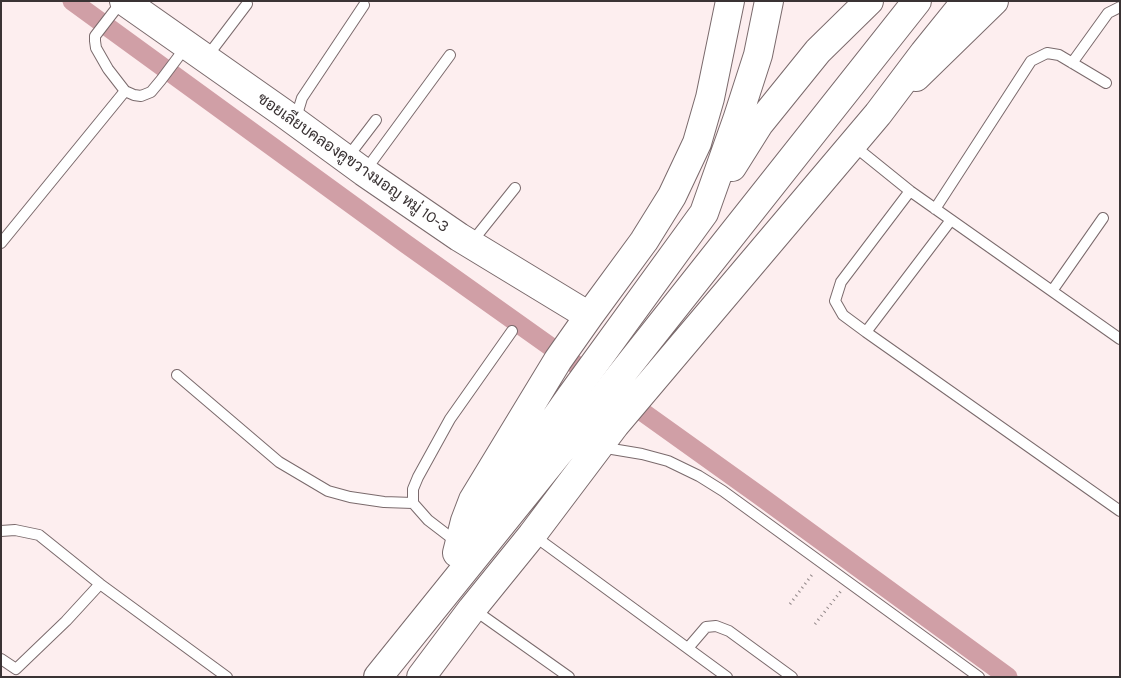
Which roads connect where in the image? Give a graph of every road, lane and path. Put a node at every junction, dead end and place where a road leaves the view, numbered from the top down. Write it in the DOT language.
graph roads {
  1 [pos="730,1"];
  2 [pos="769,1"];
  3 [pos="869,1"];
  4 [pos="917,1"];
  5 [pos="966,1"];
  6 [pos="994,1"];
  7 [pos="120,4"];
  8 [pos="247,4"];
  9 [pos="364,5"];
  10 [pos="1120,7"];
  11 [pos="191,54"];
  12 [pos="450,55"];
  13 [pos="1072,63"];
  14 [pos="1106,83"];
  15 [pos="125,92"];
  16 [pos="878,114"];
  17 [pos="376,120"];
  18 [pos="295,122"];
  19 [pos="852,144"];
  20 [pos="355,165"];
  21 [pos="515,188"];
  22 [pos="910,191"];
  23 [pos="935,209"];
  24 [pos="704,214"];
  25 [pos="1103,218"];
  26 [pos="950,220"];
  27 [pos="1,243"];
  28 [pos="470,244"];
  29 [pos="1052,291"];
  30 [pos="589,316"];
  31 [pos="512,331"];
  32 [pos="866,332"];
  33 [pos="1120,339"];
  34 [pos="177,375"];
  35 [pos="581,405"];
  36 [pos="599,447"];
  37 [pos="413,503"];
  38 [pos="1120,511"];
  39 [pos="1,531"];
  40 [pos="532,535"];
  41 [pos="459,544"];
  42 [pos="821,562"];
  43 [pos="455,571"];
  44 [pos="848,582"];
  45 [pos="100,584"];
  46 [pos="790,604"];
  47 [pos="472,608"];
  48 [pos="815,624"];
  49 [pos="417,629"];
  50 [pos="688,648"];
  51 [pos="1,660"];
  52 [pos="227,677"];
  53 [pos="378,677"];
  54 [pos="421,677"];
  55 [pos="569,677"];
  56 [pos="726,677"];
  57 [pos="792,677"];
  58 [pos="979,677"];
  1 -- 30 [label="main road"];
  2 -- 24 [label="main road"];
  3 -- 24 [label="main road"];
  4 -- 35 [label="main road"];
  5 -- 16 [label="main road"];
  6 -- 16 [label="main road"];
  7 -- 11 [label="main road, ซอยเลียบคลองคูขวางมอญ หมู่ 10-3"];
  7 -- 15 [label="lane"];
  8 -- 11 [label="lane"];
  9 -- 18 [label="lane"];
  10 -- 13 [label="lane"];
  11 -- 15 [label="lane"];
  11 -- 18 [label="main road, ซอยเลียบคลองคูขวางมอญ หมู่ 10-3"];
  12 -- 20 [label="lane"];
  13 -- 14 [label="lane"];
  13 -- 23 [label="lane"];
  15 -- 27 [label="lane"];
  16 -- 19 [label="main road"];
  17 -- 20 [label="lane"];
  18 -- 20 [label="main road, ซอยเลียบคลองคูขวางมอญ หมู่ 10-3"];
  19 -- 22 [label="lane"];
  19 -- 36 [label="main road"];
  20 -- 28 [label="main road, ซอยเลียบคลองคูขวางมอญ หมู่ 10-3"];
  21 -- 28 [label="lane"];
  22 -- 23 [label="lane"];
  22 -- 32 [label="lane"];
  23 -- 26 [label="lane"];
  24 -- 35 [label="main road"];
  25 -- 29 [label="lane"];
  26 -- 29 [label="lane"];
  26 -- 32 [label="lane"];
  28 -- 30 [label="main road, ซอยเลียบคลองคูขวางมอญ หมู่ 10-3"];
  29 -- 33 [label="lane"];
  30 -- 41 [label="main road"];
  31 -- 37 [label="lane"];
  32 -- 38 [label="lane"];
  34 -- 37 [label="lane"];
  35 -- 43 [label="main road"];
  35 -- 49 [label="main road"];
  36 -- 40 [label="main road"];
  36 -- 42 [label="lane"];
  37 -- 41 [label="lane"];
  39 -- 45 [label="lane"];
  40 -- 47 [label="main road"];
  40 -- 50 [label="lane"];
  41 -- 43 [label="main road"];
  42 -- 44 [label="lane"];
  42 -- 46 [label="path"];
  43 -- 49 [label="main road"];
  44 -- 48 [label="path"];
  44 -- 58 [label="lane"];
  45 -- 51 [label="lane"];
  45 -- 52 [label="lane"];
  47 -- 54 [label="main road"];
  47 -- 55 [label="lane"];
  49 -- 53 [label="main road"];
  50 -- 56 [label="lane"];
  50 -- 57 [label="lane"];
}
